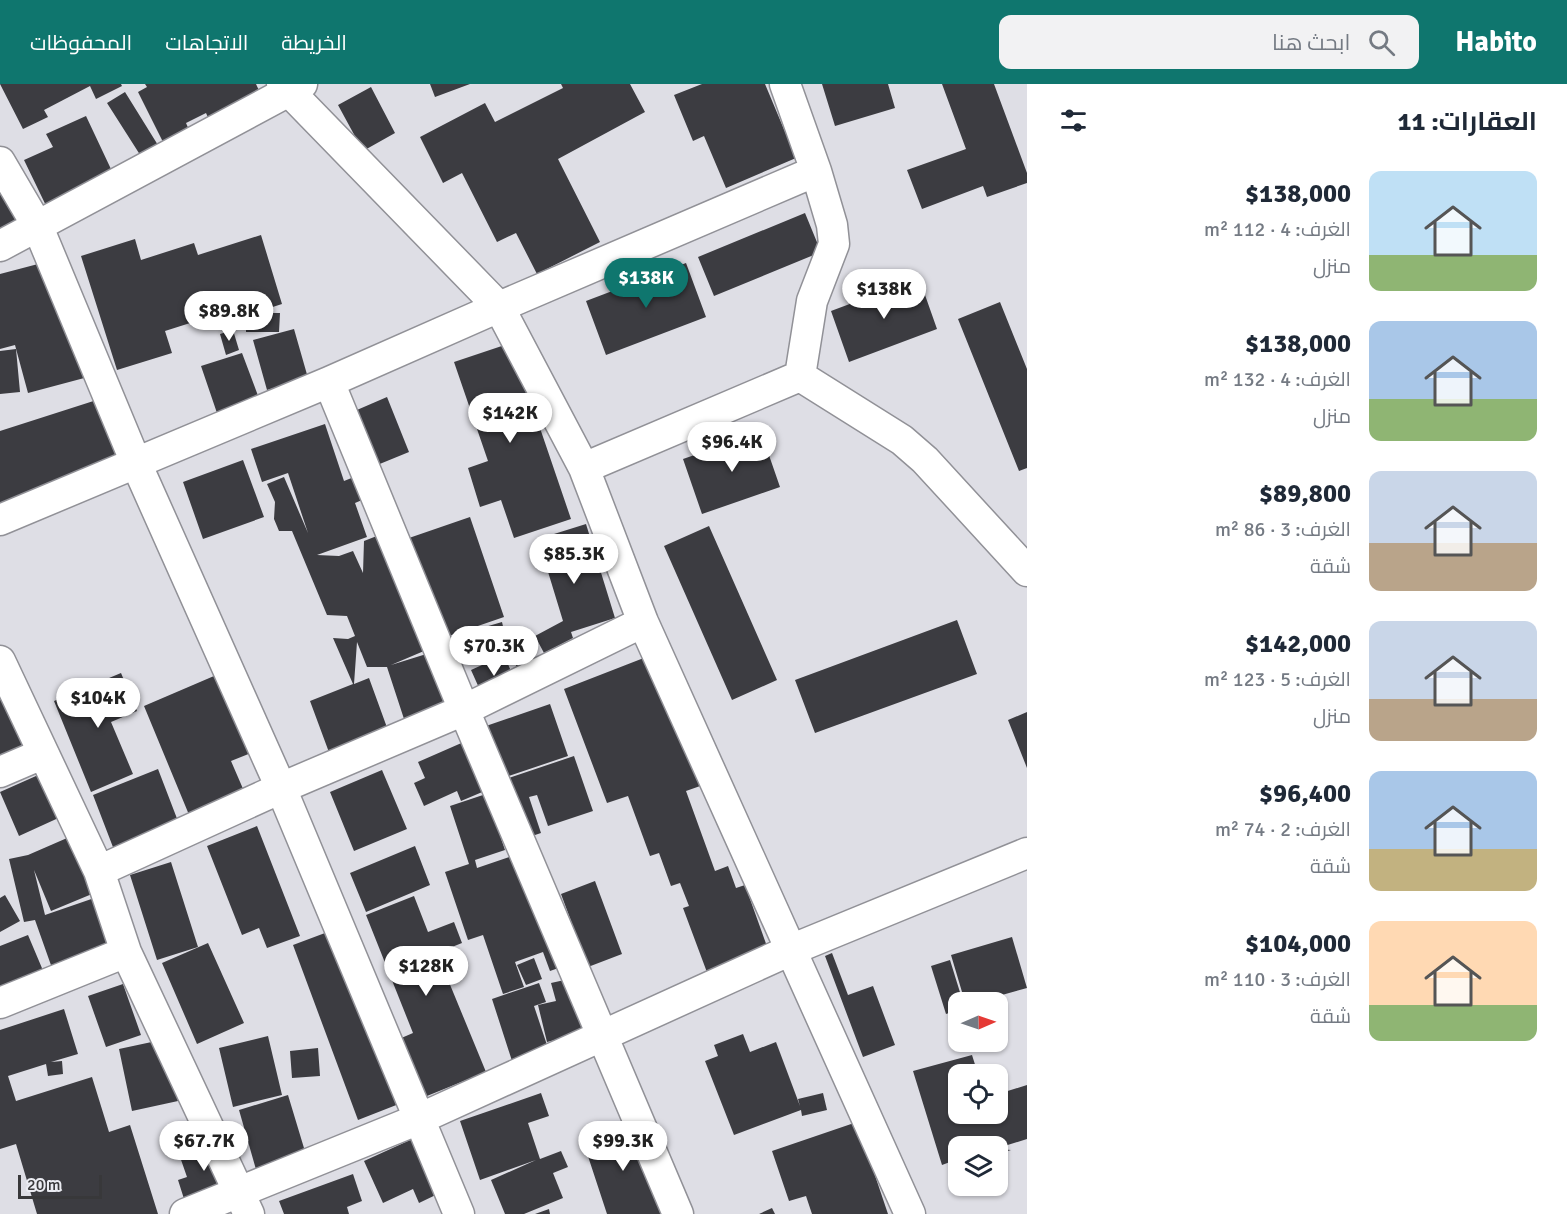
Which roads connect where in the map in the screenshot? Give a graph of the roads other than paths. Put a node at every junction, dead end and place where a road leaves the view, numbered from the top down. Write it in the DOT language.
graph roads {
  1 [pos="785,84"];
  2 [pos="291,87"];
  3 [pos="0,162"];
  4 [pos="816,171"];
  5 [pos="38,227"];
  6 [pos="0,246"];
  7 [pos="499,307"];
  8 [pos="800,376"];
  9 [pos="329,382"];
  10 [pos="136,464"];
  11 [pos="584,468"];
  12 [pos="0,520"];
  13 [pos="1027,571"];
  14 [pos="643,622"];
  15 [pos="0,661"];
  16 [pos="464,710"];
  17 [pos="42,754"];
  18 [pos="0,772"];
  19 [pos="281,788"];
  20 [pos="1027,853"];
  21 [pos="99,871"];
  22 [pos="793,949"];
  23 [pos="126,952"];
  24 [pos="0,1004"];
  25 [pos="603,1035"];
  26 [pos="420,1119"];
  27 [pos="244,1202"];
  28 [pos="185,1214"];
  29 [pos="459,1214"];
  30 [pos="678,1214"];
  31 [pos="910,1214"];
  1 -- 4 [label="street"];
  2 -- 5 [label="street"];
  2 -- 7 [label="street"];
  3 -- 5 [label="street"];
  4 -- 7 [label="street"];
  4 -- 8 [label="street"];
  5 -- 6 [label="street"];
  5 -- 10 [label="street"];
  7 -- 9 [label="street"];
  7 -- 11 [label="street"];
  8 -- 11 [label="street"];
  8 -- 13 [label="street"];
  9 -- 10 [label="street"];
  9 -- 16 [label="street"];
  10 -- 12 [label="street"];
  10 -- 19 [label="street"];
  11 -- 14 [label="street"];
  14 -- 16 [label="street"];
  14 -- 22 [label="street"];
  15 -- 17 [label="street"];
  16 -- 19 [label="street"];
  16 -- 25 [label="street"];
  17 -- 18 [label="street"];
  17 -- 21 [label="street"];
  19 -- 21 [label="street"];
  19 -- 26 [label="street"];
  20 -- 22 [label="street"];
  21 -- 23 [label="street"];
  22 -- 25 [label="street"];
  22 -- 31 [label="street"];
  23 -- 24 [label="street"];
  23 -- 27 [label="street"];
  25 -- 26 [label="street"];
  25 -- 30 [label="street"];
  26 -- 27 [label="street"];
  26 -- 29 [label="street"];
  27 -- 28 [label="street"];
}
